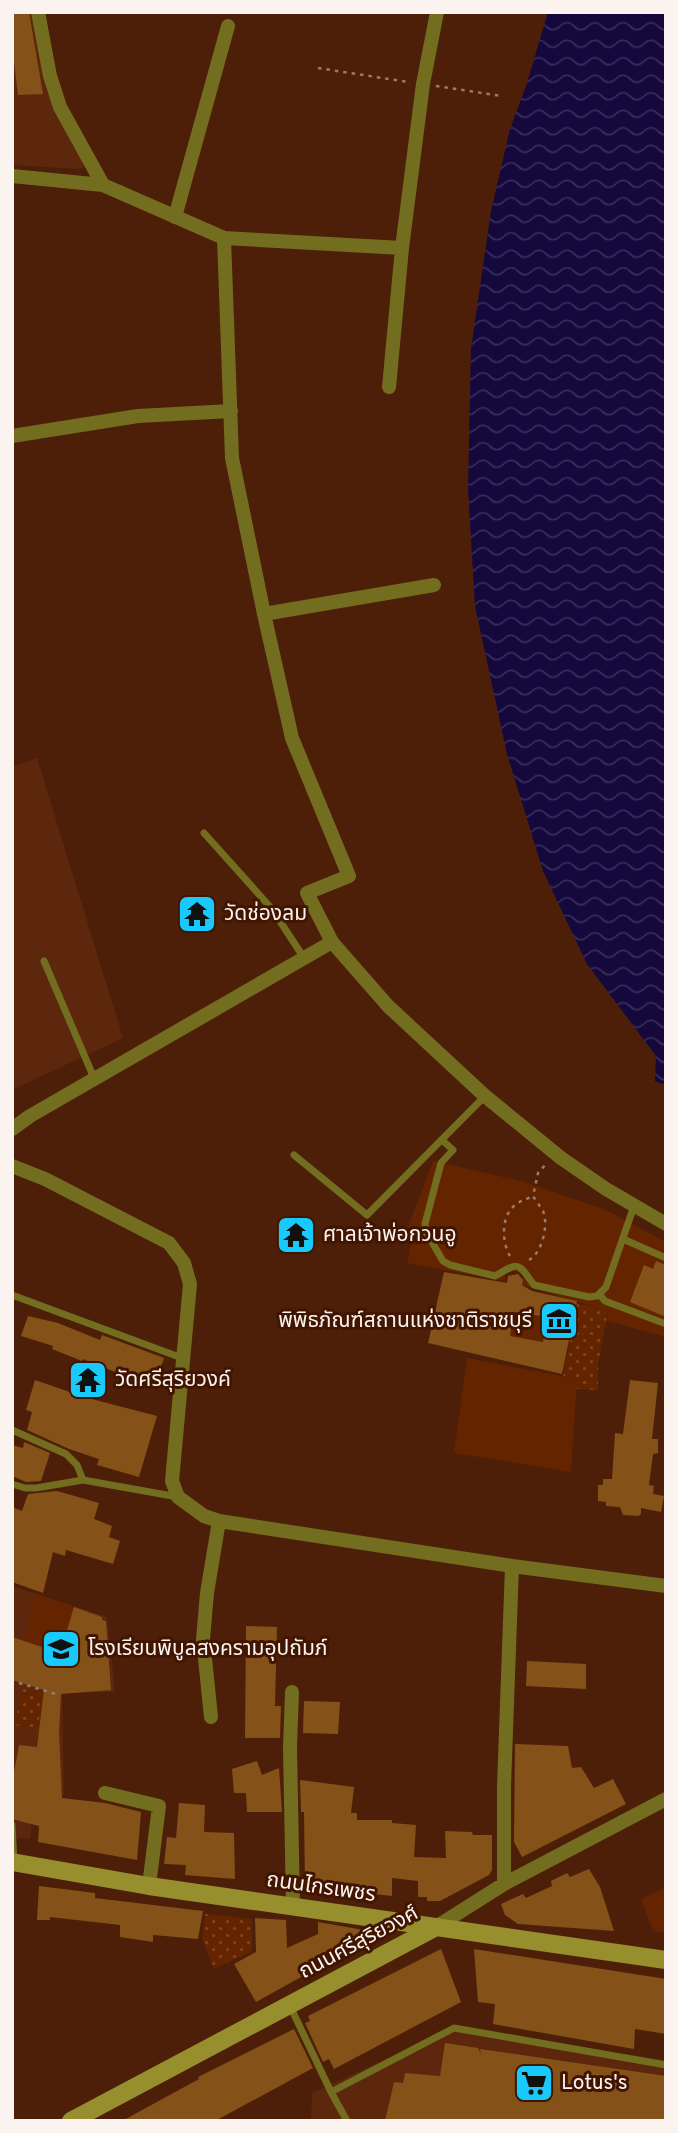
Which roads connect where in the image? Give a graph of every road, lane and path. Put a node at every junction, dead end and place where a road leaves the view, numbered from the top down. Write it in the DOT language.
graph roads {
  1 [pos="38,12"];
  2 [pos="437,12"];
  3 [pos="228,26"];
  4 [pos="318,68"];
  5 [pos="422,84"];
  6 [pos="502,96"];
  7 [pos="12,176"];
  8 [pos="103,185"];
  9 [pos="175,217"];
  10 [pos="224,238"];
  11 [pos="402,248"];
  12 [pos="389,387"];
  13 [pos="231,411"];
  14 [pos="12,436"];
  15 [pos="434,585"];
  16 [pos="264,614"];
  17 [pos="204,833"];
  18 [pos="332,942"];
  19 [pos="304,958"];
  20 [pos="44,961"];
  21 [pos="94,1079"];
  22 [pos="485,1096"];
  23 [pos="12,1129"];
  24 [pos="442,1140"];
  25 [pos="555,1153"];
  26 [pos="294,1155"];
  27 [pos="12,1166"];
  28 [pos="532,1198"];
  29 [pos="634,1206"];
  30 [pos="666,1224"];
  31 [pos="623,1239"];
  32 [pos="666,1258"];
  33 [pos="515,1260"];
  34 [pos="521,1261"];
  35 [pos="599,1294"];
  36 [pos="12,1295"];
  37 [pos="666,1324"];
  38 [pos="183,1358"];
  39 [pos="12,1430"];
  40 [pos="83,1480"];
  41 [pos="12,1483"];
  42 [pos="178,1497"];
  43 [pos="219,1521"];
  44 [pos="512,1566"];
  45 [pos="665,1584"];
  46 [pos="19,1683"];
  47 [pos="292,1692"];
  48 [pos="56,1694"];
  49 [pos="211,1717"];
  50 [pos="105,1793"];
  51 [pos="666,1799"];
  52 [pos="12,1825"];
  53 [pos="13,1862"];
  54 [pos="504,1884"];
  55 [pos="149,1886"];
  56 [pos="293,1907"];
  57 [pos="436,1927"];
  58 [pos="666,1960"];
  59 [pos="290,2005"];
  60 [pos="666,2065"];
  61 [pos="331,2092"];
  62 [pos="74,2120"];
  63 [pos="346,2121"];
  1 -- 8 [label="street"];
  2 -- 5 [label="street"];
  3 -- 9 [label="street"];
  4 -- 5 [label="path"];
  5 -- 6 [label="path"];
  5 -- 11 [label="street"];
  7 -- 8 [label="street"];
  8 -- 9 [label="street"];
  9 -- 10 [label="street"];
  10 -- 11 [label="street"];
  10 -- 13 [label="street"];
  11 -- 12 [label="street"];
  13 -- 14 [label="street"];
  13 -- 16 [label="street"];
  15 -- 16 [label="street"];
  16 -- 18 [label="street"];
  17 -- 19 [label="lane"];
  18 -- 19 [label="street"];
  18 -- 22 [label="street"];
  19 -- 21 [label="street"];
  20 -- 21 [label="lane"];
  21 -- 23 [label="street"];
  22 -- 24 [label="lane"];
  22 -- 25 [label="street"];
  24 -- 26 [label="lane"];
  24 -- 35 [label="lane"];
  25 -- 28 [label="path"];
  25 -- 29 [label="street"];
  27 -- 38 [label="street"];
  28 -- 33 [label="path"];
  28 -- 34 [label="path"];
  29 -- 30 [label="street"];
  29 -- 31 [label="lane"];
  31 -- 32 [label="lane"];
  31 -- 35 [label="lane"];
  35 -- 37 [label="lane"];
  36 -- 38 [label="lane"];
  38 -- 42 [label="street"];
  39 -- 40 [label="lane"];
  40 -- 41 [label="lane"];
  40 -- 42 [label="lane"];
  42 -- 43 [label="street"];
  43 -- 44 [label="street"];
  43 -- 49 [label="street"];
  44 -- 45 [label="street"];
  44 -- 54 [label="street"];
  46 -- 48 [label="path"];
  47 -- 56 [label="street"];
  50 -- 55 [label="street"];
  51 -- 54 [label="street, ถนนศรีสุริยวงศ์"];
  52 -- 53 [label="lane"];
  53 -- 55 [label="main road, ถนนไกรเพชร"];
  54 -- 57 [label="street, ถนนศรีสุริยวงศ์"];
  55 -- 56 [label="main road, ถนนไกรเพชร"];
  56 -- 57 [label="main road, ถนนไกรเพชร"];
  57 -- 58 [label="main road, ถนนไกรเพชร"];
  57 -- 59 [label="main road, ถนนศรีสุริยวงศ์"];
  59 -- 61 [label="lane"];
  59 -- 62 [label="main road, ถนนศรีสุริยวงศ์"];
  60 -- 61 [label="lane"];
  61 -- 63 [label="lane"];
}
